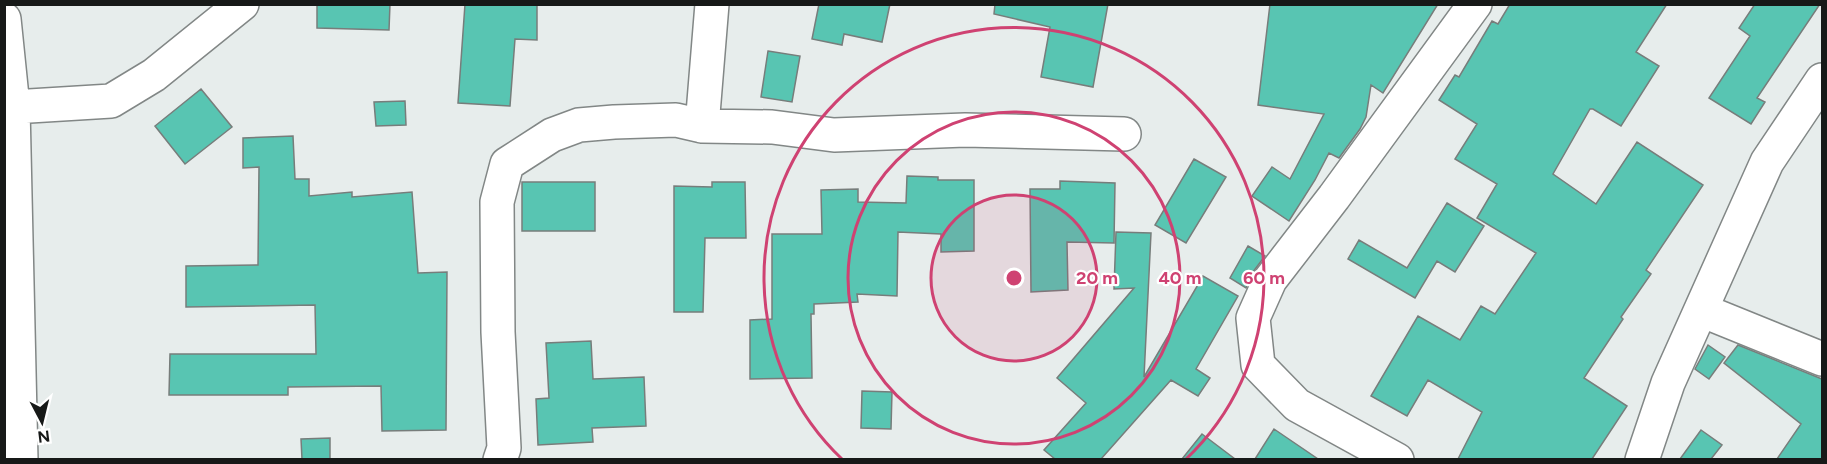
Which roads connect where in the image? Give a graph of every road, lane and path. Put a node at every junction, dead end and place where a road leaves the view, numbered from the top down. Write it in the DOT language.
graph roads {
  1 [pos="242,4"];
  2 [pos="712,4"];
  3 [pos="1475,4"];
  4 [pos="4,19"];
  5 [pos="1822,80"];
  6 [pos="13,107"];
  7 [pos="702,126"];
  8 [pos="1124,134"];
  9 [pos="1701,310"];
  10 [pos="1822,359"];
  11 [pos="21,459"];
  12 [pos="500,459"];
  13 [pos="1397,459"];
  14 [pos="1642,459"];
  1 -- 6 [label="street"];
  2 -- 7 [label="street"];
  3 -- 13 [label="street"];
  4 -- 6 [label="street"];
  5 -- 9 [label="street"];
  6 -- 11 [label="street"];
  7 -- 8 [label="street"];
  7 -- 12 [label="street"];
  9 -- 10 [label="street"];
  9 -- 14 [label="street"];
}
